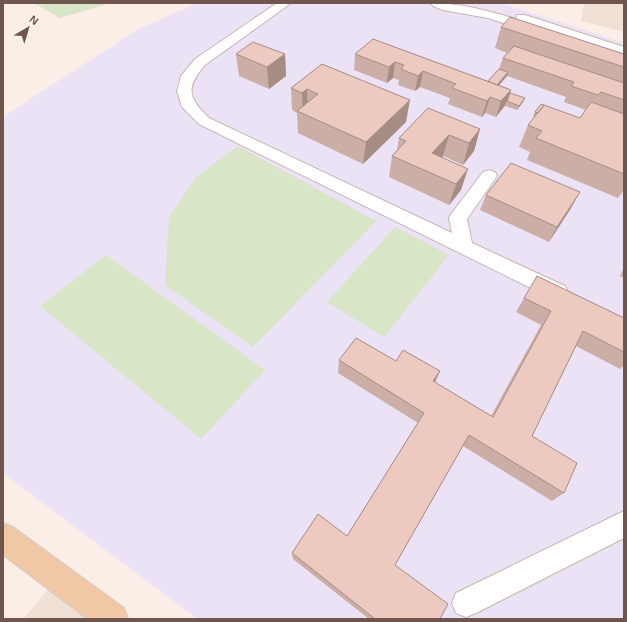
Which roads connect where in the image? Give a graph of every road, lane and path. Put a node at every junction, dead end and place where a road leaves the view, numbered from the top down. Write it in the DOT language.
graph roads {
  1 [pos="285,3"];
  2 [pos="437,3"];
  3 [pos="483,3"];
  4 [pos="624,50"];
  5 [pos="624,58"];
  6 [pos="489,176"];
  7 [pos="464,246"];
  8 [pos="575,300"];
  9 [pos="624,524"];
  10 [pos="3,537"];
  11 [pos="466,603"];
  12 [pos="113,619"];
  1 -- 7 [label="street"];
  2 -- 5 [label="street"];
  3 -- 4 [label="street"];
  6 -- 7 [label="street"];
  7 -- 8 [label="street"];
  9 -- 11 [label="street"];
  10 -- 12 [label="main road"];
}
